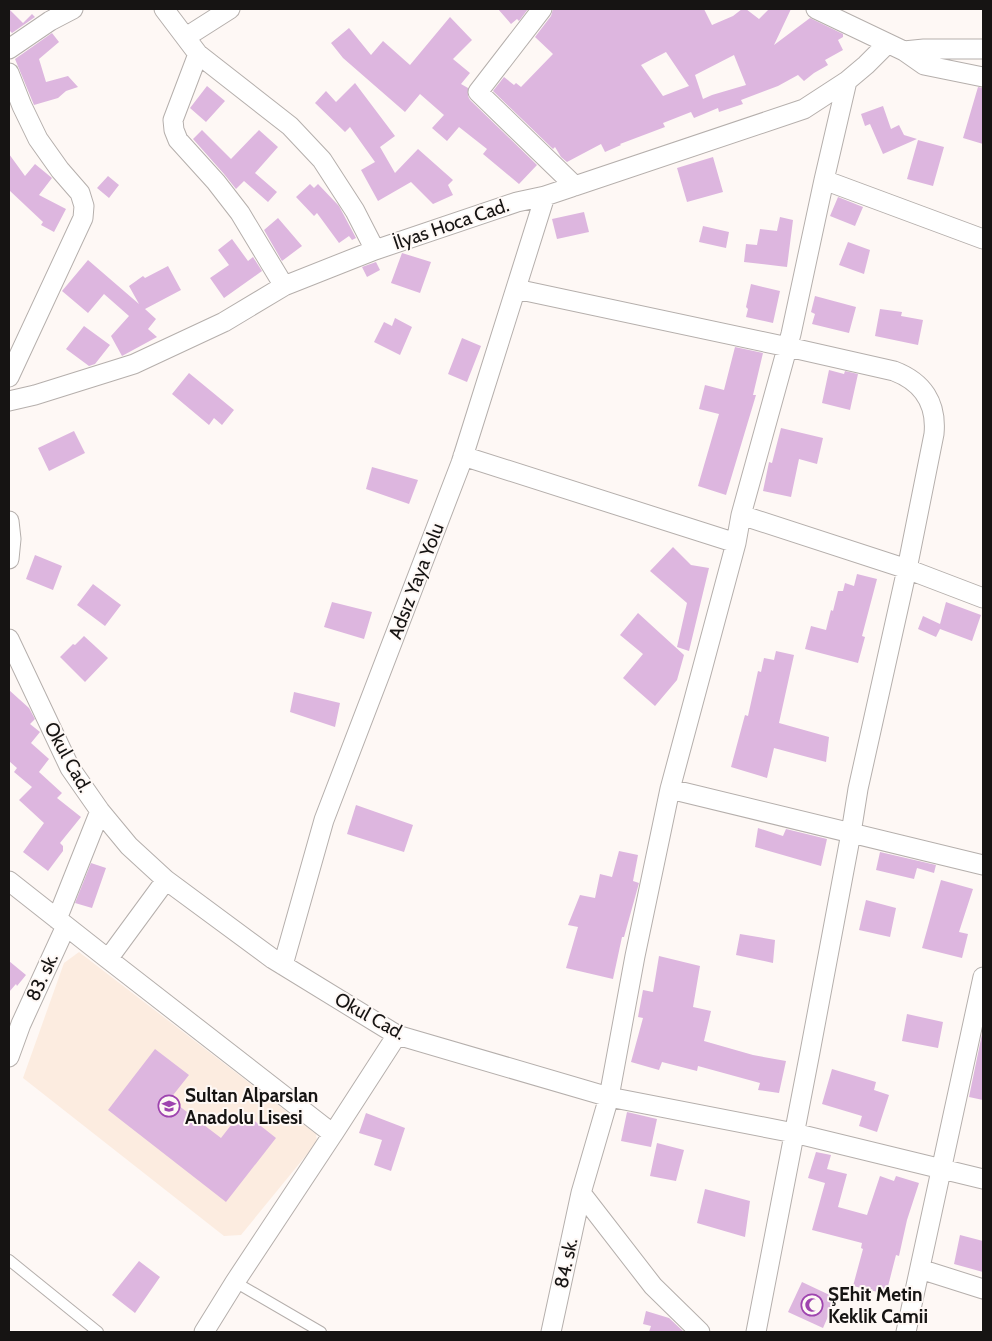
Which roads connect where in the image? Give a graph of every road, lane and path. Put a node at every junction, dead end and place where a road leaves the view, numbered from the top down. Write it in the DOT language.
graph roads {
  1 [pos="73,9"];
  2 [pos="164,9"];
  3 [pos="230,9"];
  4 [pos="542,9"];
  5 [pos="816,9"];
  6 [pos="186,37"];
  7 [pos="896,48"];
  8 [pos="9,49"];
  9 [pos="983,49"];
  10 [pos="198,54"];
  11 [pos="9,72"];
  12 [pos="983,78"];
  13 [pos="847,81"];
  14 [pos="824,180"];
  15 [pos="576,186"];
  16 [pos="545,196"];
  17 [pos="983,239"];
  18 [pos="375,250"];
  19 [pos="284,286"];
  20 [pos="516,289"];
  21 [pos="788,347"];
  22 [pos="9,377"];
  23 [pos="9,401"];
  24 [pos="463,456"];
  25 [pos="741,514"];
  26 [pos="9,521"];
  27 [pos="736,543"];
  28 [pos="9,559"];
  29 [pos="907,569"];
  30 [pos="983,598"];
  31 [pos="9,641"];
  32 [pos="670,789"];
  33 [pos="100,811"];
  34 [pos="851,833"];
  35 [pos="983,865"];
  36 [pos="166,880"];
  37 [pos="9,881"];
  38 [pos="62,922"];
  39 [pos="108,959"];
  40 [pos="283,965"];
  41 [pos="983,977"];
  42 [pos="15,1020"];
  43 [pos="397,1035"];
  44 [pos="9,1058"];
  45 [pos="609,1097"];
  46 [pos="794,1133"];
  47 [pos="333,1134"];
  48 [pos="942,1170"];
  49 [pos="983,1179"];
  50 [pos="580,1193"];
  51 [pos="9,1260"];
  52 [pos="920,1269"];
  53 [pos="235,1282"];
  54 [pos="983,1289"];
  55 [pos="98,1332"];
  56 [pos="204,1332"];
  57 [pos="321,1332"];
  58 [pos="551,1332"];
  59 [pos="700,1332"];
  60 [pos="756,1332"];
  61 [pos="906,1332"];
  1 -- 8 [label="street"];
  2 -- 6 [label="street"];
  3 -- 6 [label="street"];
  4 -- 15 [label="street"];
  5 -- 7 [label="street"];
  6 -- 10 [label="street"];
  7 -- 9 [label="street"];
  7 -- 12 [label="street"];
  7 -- 13 [label="street, İlyas Hoca Cad."];
  10 -- 18 [label="street"];
  10 -- 19 [label="street"];
  11 -- 22 [label="street"];
  13 -- 14 [label="street"];
  13 -- 15 [label="street, İlyas Hoca Cad."];
  14 -- 17 [label="street"];
  14 -- 21 [label="street"];
  15 -- 16 [label="street, İlyas Hoca Cad."];
  16 -- 18 [label="street, İlyas Hoca Cad."];
  16 -- 20 [label="street, Adsız Yaya Yolu"];
  18 -- 19 [label="street, İlyas Hoca Cad."];
  19 -- 23 [label="street, İlyas Hoca Cad."];
  20 -- 21 [label="street"];
  20 -- 24 [label="street, Adsız Yaya Yolu"];
  21 -- 25 [label="street"];
  21 -- 29 [label="street"];
  24 -- 27 [label="street"];
  24 -- 40 [label="street, Adsız Yaya Yolu"];
  25 -- 27 [label="street"];
  25 -- 29 [label="street"];
  26 -- 28 [label="street"];
  27 -- 32 [label="street"];
  29 -- 30 [label="street"];
  29 -- 34 [label="street"];
  31 -- 33 [label="street, Okul Cad."];
  32 -- 34 [label="street"];
  32 -- 45 [label="street"];
  33 -- 36 [label="street, Okul Cad."];
  33 -- 38 [label="street, 83. sk."];
  34 -- 35 [label="street"];
  34 -- 46 [label="street"];
  36 -- 39 [label="street"];
  36 -- 40 [label="street, Okul Cad."];
  37 -- 38 [label="street"];
  38 -- 39 [label="street"];
  38 -- 42 [label="street, 83. sk."];
  39 -- 47 [label="street"];
  40 -- 43 [label="street, Okul Cad."];
  41 -- 48 [label="street"];
  42 -- 44 [label="street, 83. sk."];
  43 -- 45 [label="street, Okul Cad."];
  43 -- 47 [label="street"];
  45 -- 46 [label="street, Okul Cad."];
  45 -- 50 [label="street"];
  46 -- 48 [label="street, Okul Cad."];
  46 -- 60 [label="street"];
  47 -- 53 [label="street"];
  48 -- 49 [label="street, Okul Cad."];
  48 -- 52 [label="street"];
  50 -- 58 [label="street, 84. sk."];
  50 -- 59 [label="street"];
  51 -- 55 [label="lane"];
  52 -- 54 [label="street"];
  52 -- 61 [label="street"];
  53 -- 56 [label="street"];
  53 -- 57 [label="lane"];
}
